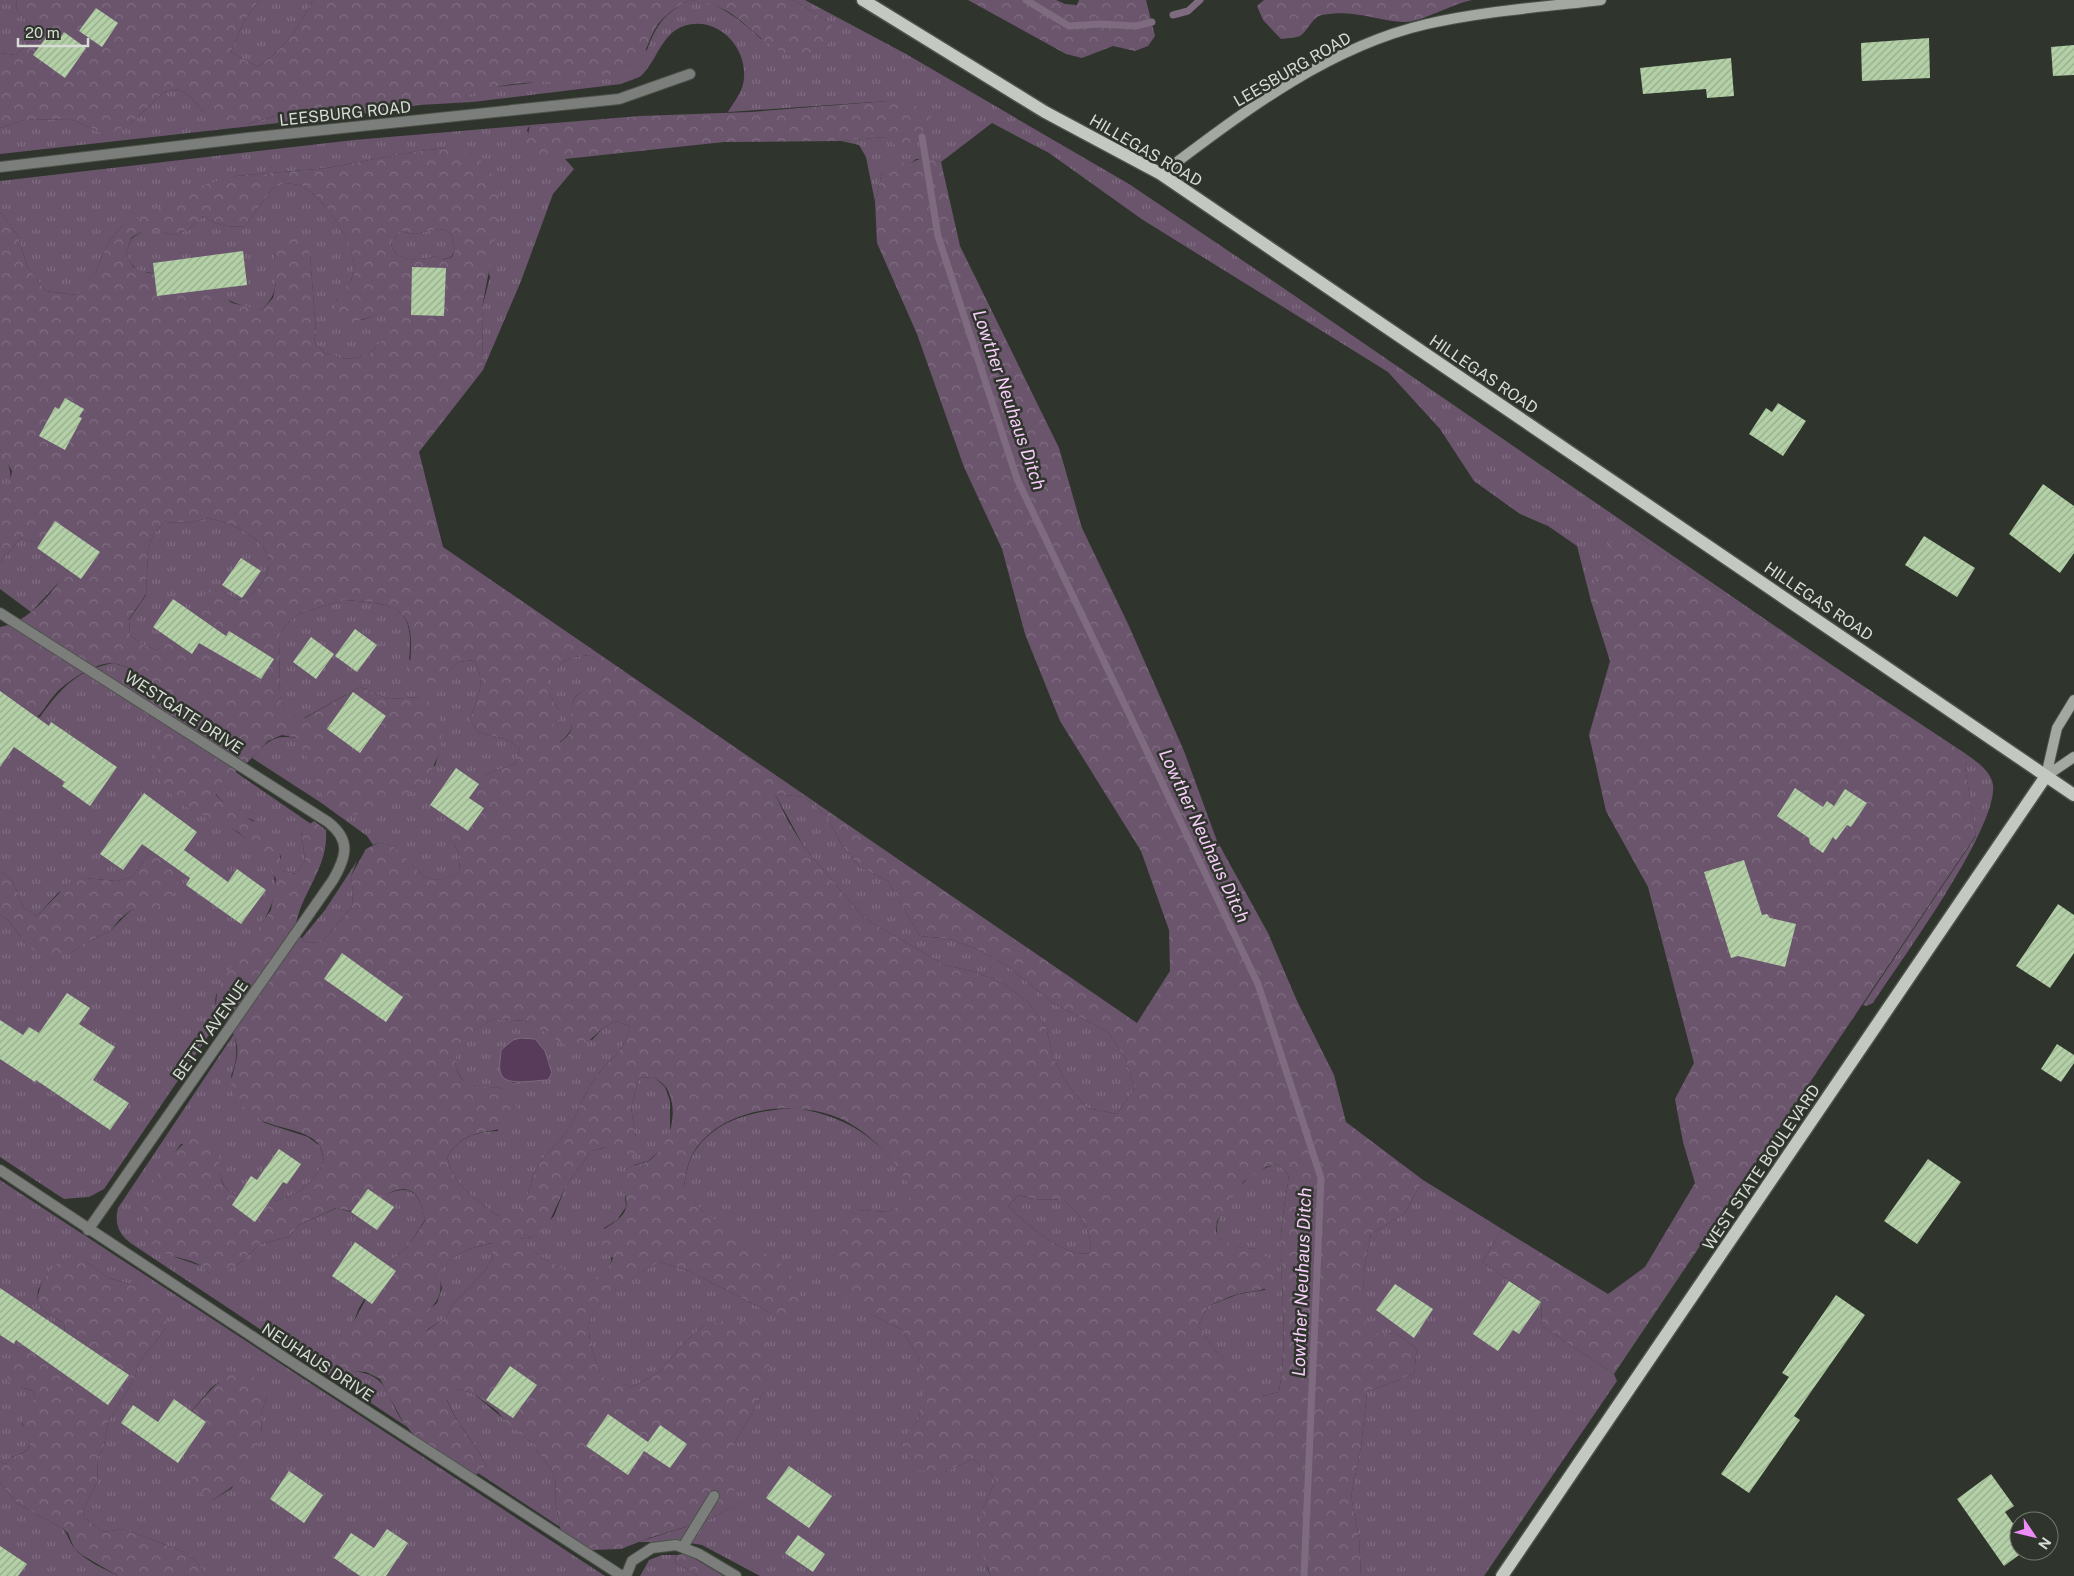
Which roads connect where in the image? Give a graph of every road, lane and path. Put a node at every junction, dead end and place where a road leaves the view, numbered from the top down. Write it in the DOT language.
graph roads {
  1 [pos="864,0"];
  2 [pos="1601,0"];
  3 [pos="690,74"];
  4 [pos="0,168"];
  5 [pos="1161,174"];
  6 [pos="0,613"];
  7 [pos="2074,700"];
  8 [pos="2074,757"];
  9 [pos="2046,776"];
  10 [pos="2074,794"];
  11 [pos="345,843"];
  12 [pos="0,1170"];
  13 [pos="88,1230"];
  14 [pos="714,1496"];
  15 [pos="683,1547"];
  16 [pos="624,1576"];
  17 [pos="736,1576"];
  18 [pos="1502,1576"];
  1 -- 5 [label="main road, HILLEGAS ROAD"];
  2 -- 5 [label="main road, LEESBURG ROAD"];
  3 -- 4 [label="street, LEESBURG ROAD"];
  5 -- 9 [label="main road, HILLEGAS ROAD"];
  6 -- 11 [label="street, WESTGATE DRIVE"];
  7 -- 9 [label="main road, WEST STATE BOULEVARD"];
  8 -- 9 [label="main road, WEST STATE BOULEVARD"];
  9 -- 10 [label="main road, HILLEGAS ROAD"];
  9 -- 18 [label="main road, WEST STATE BOULEVARD"];
  11 -- 13 [label="street, BETTY AVENUE"];
  12 -- 13 [label="street, NEUHAUS DRIVE"];
  13 -- 16 [label="street, NEUHAUS DRIVE"];
  14 -- 15 [label="street"];
  15 -- 16 [label="street, NEUHAUS DRIVE"];
  15 -- 17 [label="street, NEUHAUS DRIVE"];
}
